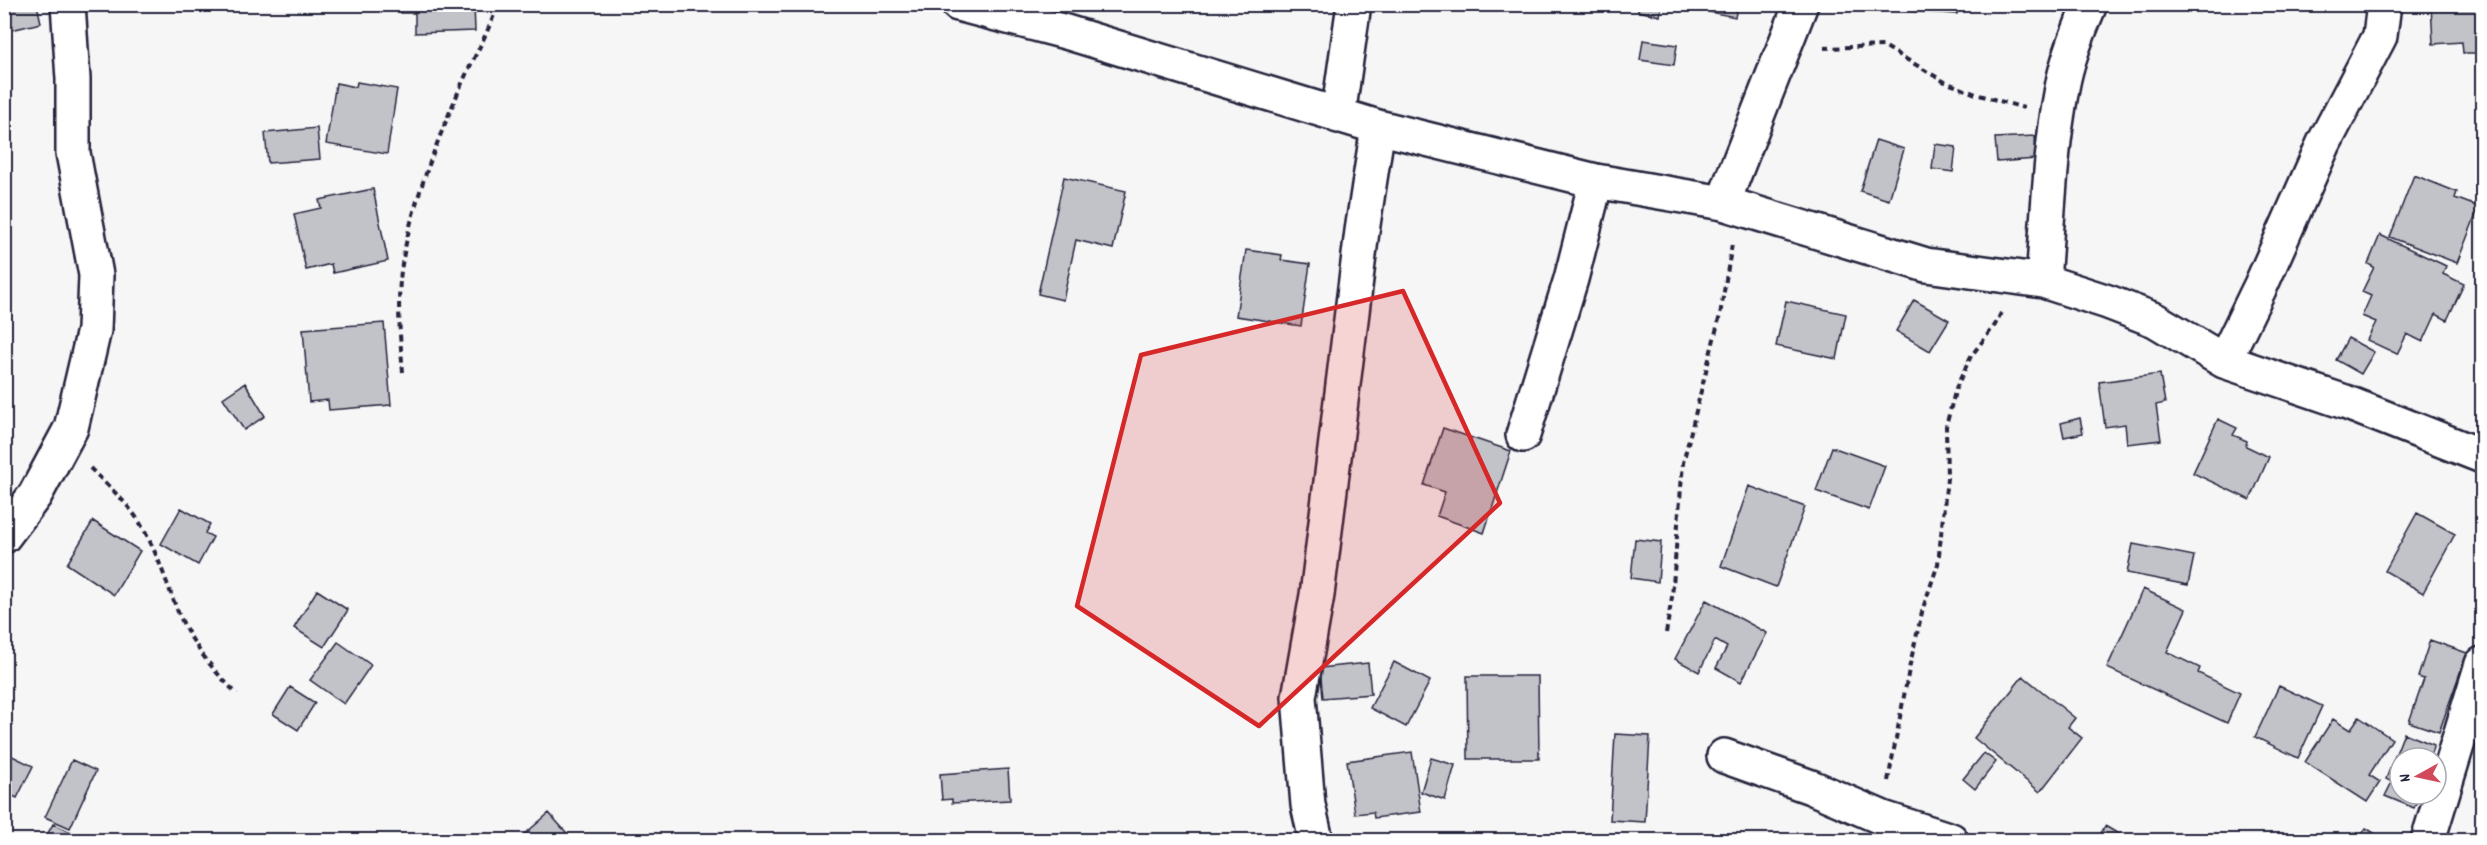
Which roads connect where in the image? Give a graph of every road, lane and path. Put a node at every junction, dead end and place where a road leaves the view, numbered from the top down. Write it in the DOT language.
graph roads {
  1 [pos="68,4"];
  2 [pos="498,4"];
  3 [pos="958,4"];
  4 [pos="1354,4"];
  5 [pos="1801,4"];
  6 [pos="2090,4"];
  7 [pos="2384,4"];
  8 [pos="1784,43"];
  9 [pos="1338,116"];
  10 [pos="2058,118"];
  11 [pos="1378,127"];
  12 [pos="1596,181"];
  13 [pos="1730,205"];
  14 [pos="2032,279"];
  15 [pos="2224,361"];
  16 [pos="403,372"];
  17 [pos="1523,435"];
  18 [pos="63,442"];
  19 [pos="2482,456"];
  20 [pos="4,536"];
  21 [pos="1666,633"];
  22 [pos="2482,664"];
  23 [pos="237,694"];
  24 [pos="1724,756"];
  25 [pos="1883,818"];
  26 [pos="1316,840"];
  27 [pos="1951,840"];
  28 [pos="2428,840"];
  1 -- 18 [label="street"];
  2 -- 16 [label="path"];
  3 -- 9 [label="street"];
  4 -- 9 [label="street"];
  5 -- 8 [label="street"];
  6 -- 10 [label="street"];
  7 -- 15 [label="street"];
  8 -- 10 [label="path"];
  8 -- 13 [label="street"];
  9 -- 11 [label="street"];
  10 -- 14 [label="street"];
  11 -- 12 [label="street"];
  11 -- 26 [label="street"];
  12 -- 13 [label="street"];
  12 -- 17 [label="street"];
  13 -- 14 [label="street"];
  13 -- 21 [label="path"];
  14 -- 15 [label="street"];
  14 -- 25 [label="path"];
  15 -- 19 [label="street"];
  18 -- 20 [label="street"];
  18 -- 23 [label="path"];
  22 -- 28 [label="street"];
  24 -- 25 [label="street"];
  25 -- 27 [label="street"];
}
